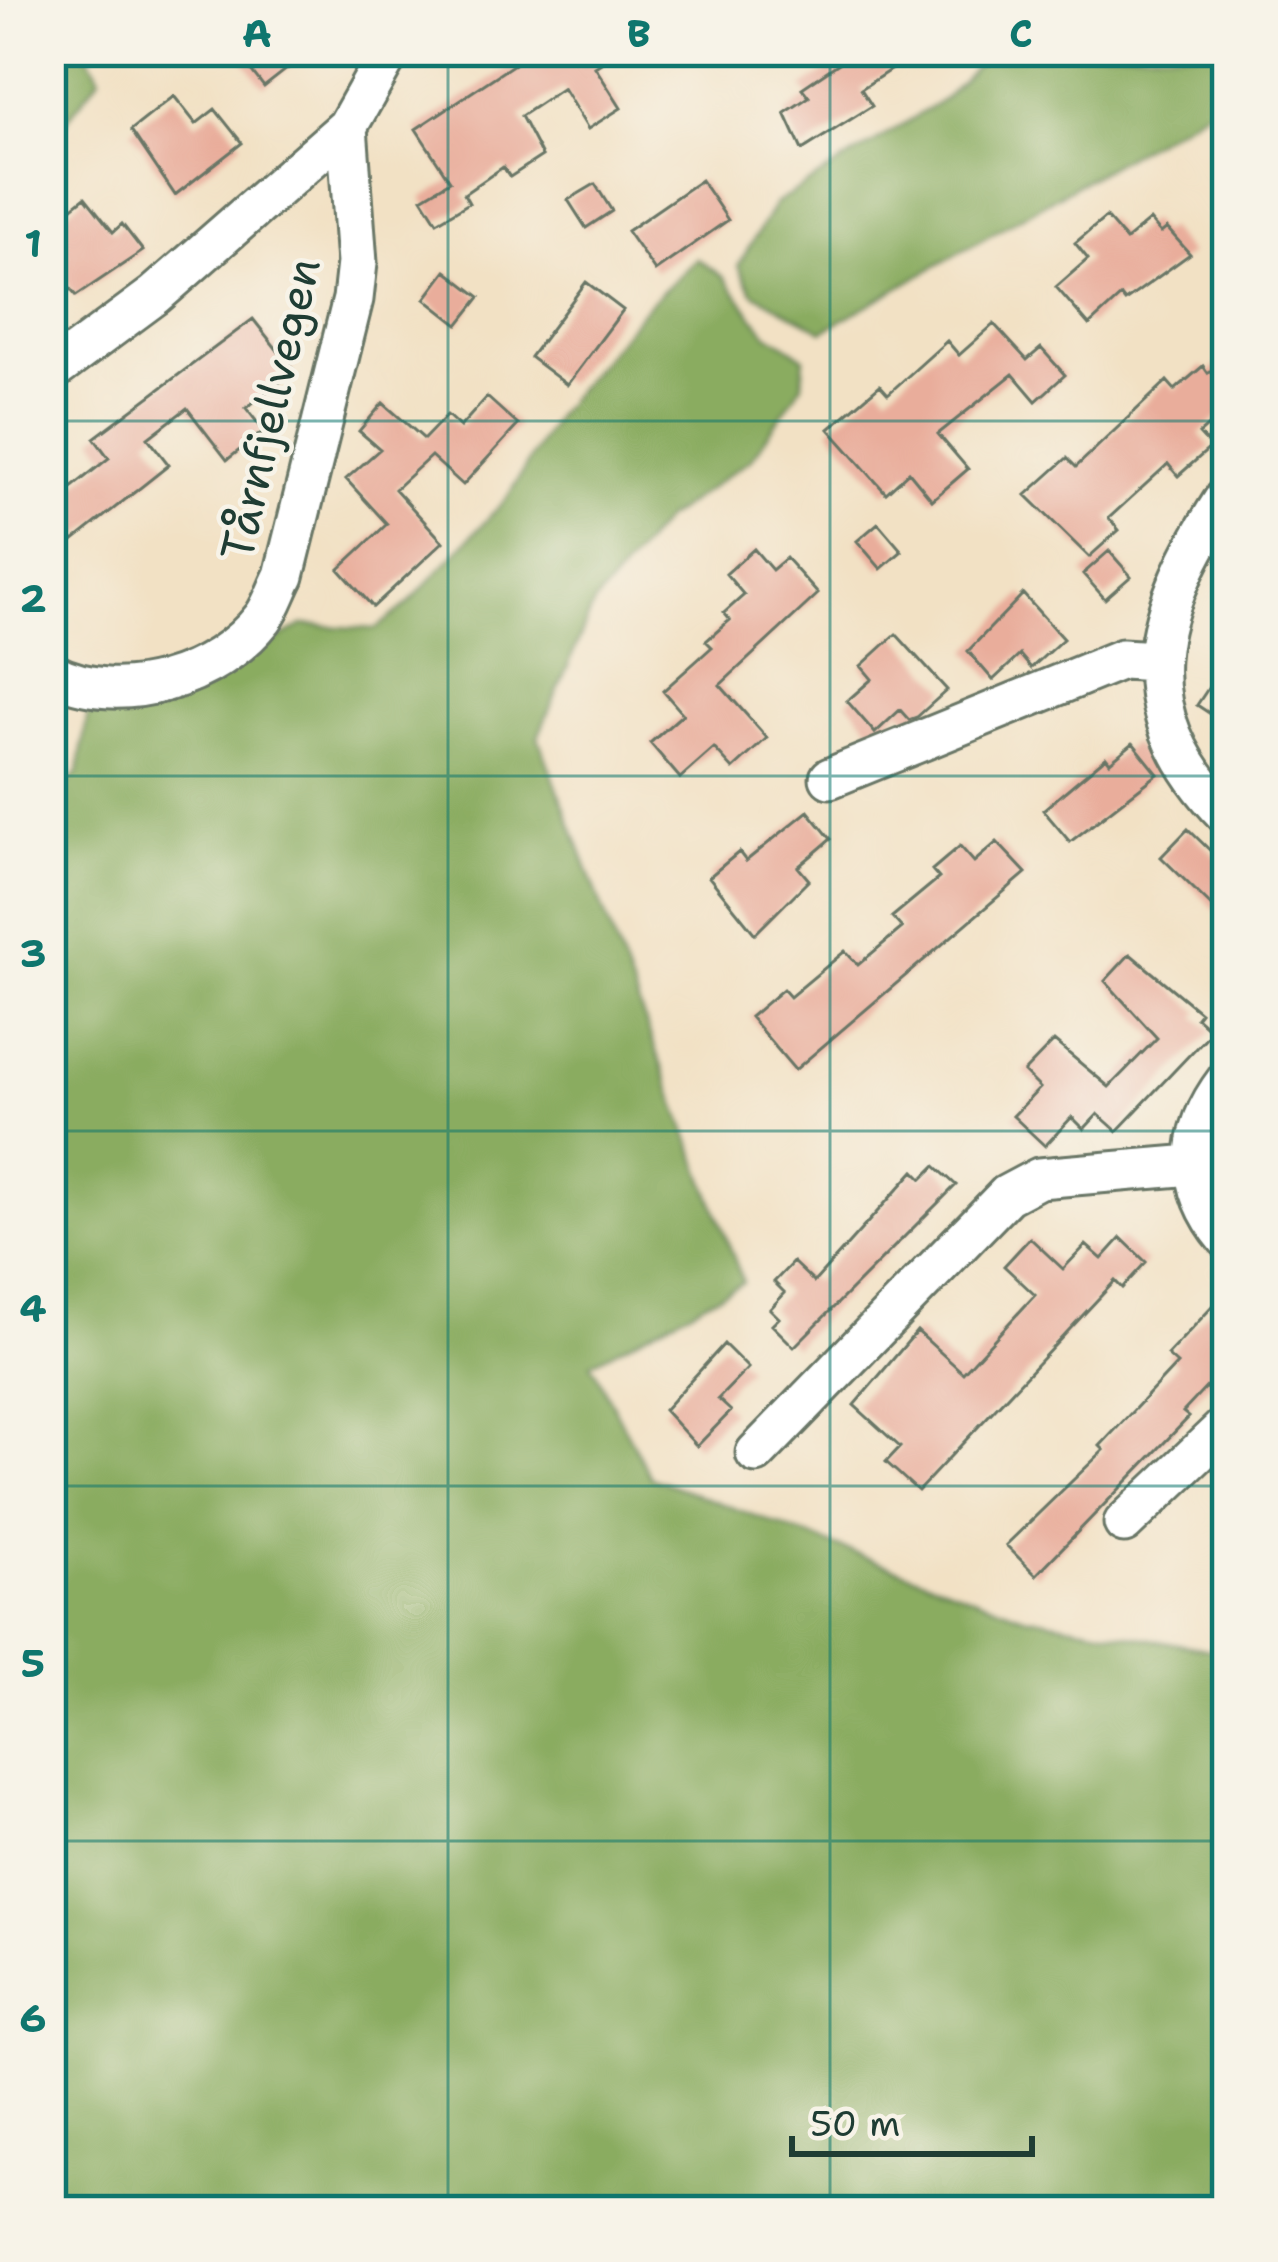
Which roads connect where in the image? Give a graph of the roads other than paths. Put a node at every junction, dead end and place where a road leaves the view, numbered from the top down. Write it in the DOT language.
graph roads {
  1 [pos="390,51"];
  2 [pos="347,127"];
  3 [pos="51,372"];
  4 [pos="1227,495"];
  5 [pos="1157,662"];
  6 [pos="51,673"];
  7 [pos="830,778"];
  8 [pos="1227,815"];
  9 [pos="1227,1080"];
  10 [pos="1192,1166"];
  11 [pos="1227,1238"];
  12 [pos="1227,1425"];
  13 [pos="756,1453"];
  14 [pos="1124,1523"];
  1 -- 2 [label="street, Tårnfjellvegen"];
  2 -- 3 [label="street, Tårnfjellvegen"];
  2 -- 6 [label="street, Tårnfjellvegen"];
  4 -- 5 [label="street"];
  5 -- 7 [label="street"];
  5 -- 8 [label="street"];
  9 -- 10 [label="street"];
  10 -- 11 [label="street"];
  10 -- 13 [label="street"];
  12 -- 14 [label="street"];
}
